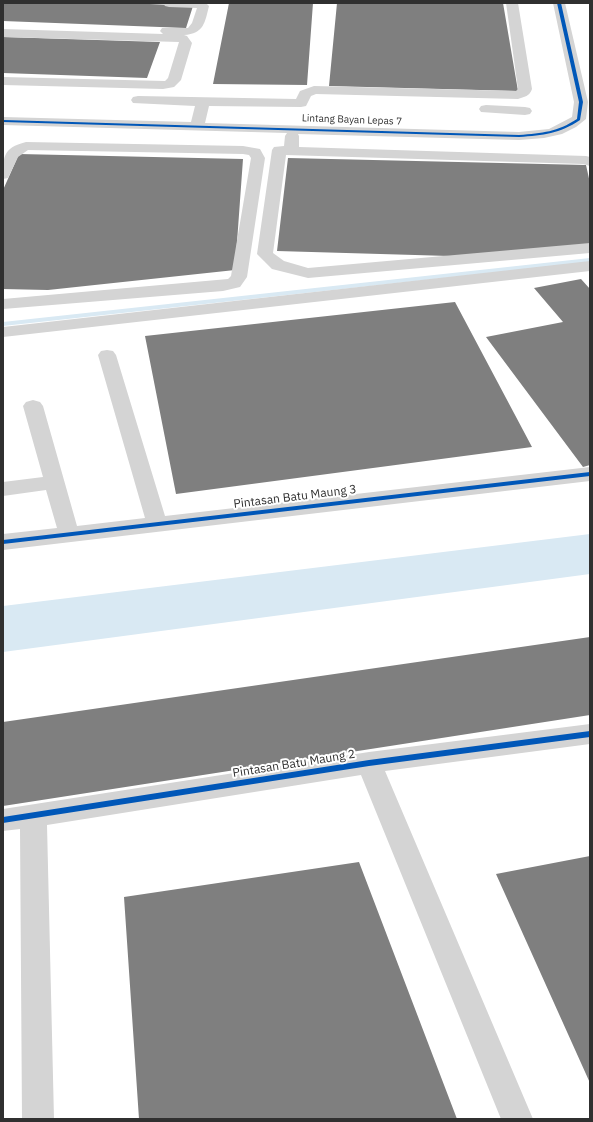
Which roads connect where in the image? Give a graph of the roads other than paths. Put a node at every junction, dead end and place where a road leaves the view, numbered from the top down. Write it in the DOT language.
graph roads {
  1 [pos="169,3"];
  2 [pos="512,3"];
  3 [pos="559,3"];
  4 [pos="3,25"];
  5 [pos="3,33"];
  6 [pos="3,81"];
  7 [pos="123,99"];
  8 [pos="203,102"];
  9 [pos="301,104"];
  10 [pos="317,104"];
  11 [pos="469,109"];
  12 [pos="525,111"];
  13 [pos="3,121"];
  14 [pos="96,124"];
  15 [pos="197,126"];
  16 [pos="293,129"];
  17 [pos="86,147"];
  18 [pos="291,151"];
  19 [pos="590,162"];
  20 [pos="3,175"];
  21 [pos="590,248"];
  22 [pos="590,266"];
  23 [pos="3,304"];
  24 [pos="3,332"];
  25 [pos="106,355"];
  26 [pos="33,406"];
  27 [pos="590,474"];
  28 [pos="54,482"];
  29 [pos="3,489"];
  30 [pos="157,524"];
  31 [pos="69,534"];
  32 [pos="3,542"];
  33 [pos="590,734"];
  34 [pos="369,763"];
  35 [pos="33,816"];
  36 [pos="3,820"];
  37 [pos="38,1119"];
  38 [pos="517,1119"];
  1 -- 4 [label="street"];
  2 -- 9 [label="street"];
  3 -- 16 [label="street, Lintang Bayan Lepas 7"];
  5 -- 6 [label="street"];
  7 -- 8 [label="street"];
  8 -- 9 [label="street"];
  8 -- 15 [label="street"];
  9 -- 10 [label="street"];
  11 -- 12 [label="street"];
  13 -- 14 [label="street, Lintang Bayan Lepas 7"];
  14 -- 15 [label="street, Lintang Bayan Lepas 7"];
  14 -- 17 [label="street"];
  15 -- 16 [label="street, Lintang Bayan Lepas 7"];
  16 -- 18 [label="street"];
  17 -- 20 [label="street"];
  17 -- 23 [label="street"];
  18 -- 19 [label="street"];
  18 -- 21 [label="street"];
  22 -- 24 [label="street"];
  25 -- 30 [label="street"];
  26 -- 28 [label="street"];
  27 -- 30 [label="street, Pintasan Batu Maung 3"];
  28 -- 29 [label="street"];
  28 -- 31 [label="street"];
  30 -- 31 [label="street, Pintasan Batu Maung 3"];
  31 -- 32 [label="street, Pintasan Batu Maung 3"];
  33 -- 34 [label="street, Pintasan Batu Maung 2"];
  34 -- 35 [label="street, Pintasan Batu Maung 2"];
  34 -- 38 [label="street"];
  35 -- 36 [label="street, Pintasan Batu Maung 2"];
  35 -- 37 [label="street"];
}
